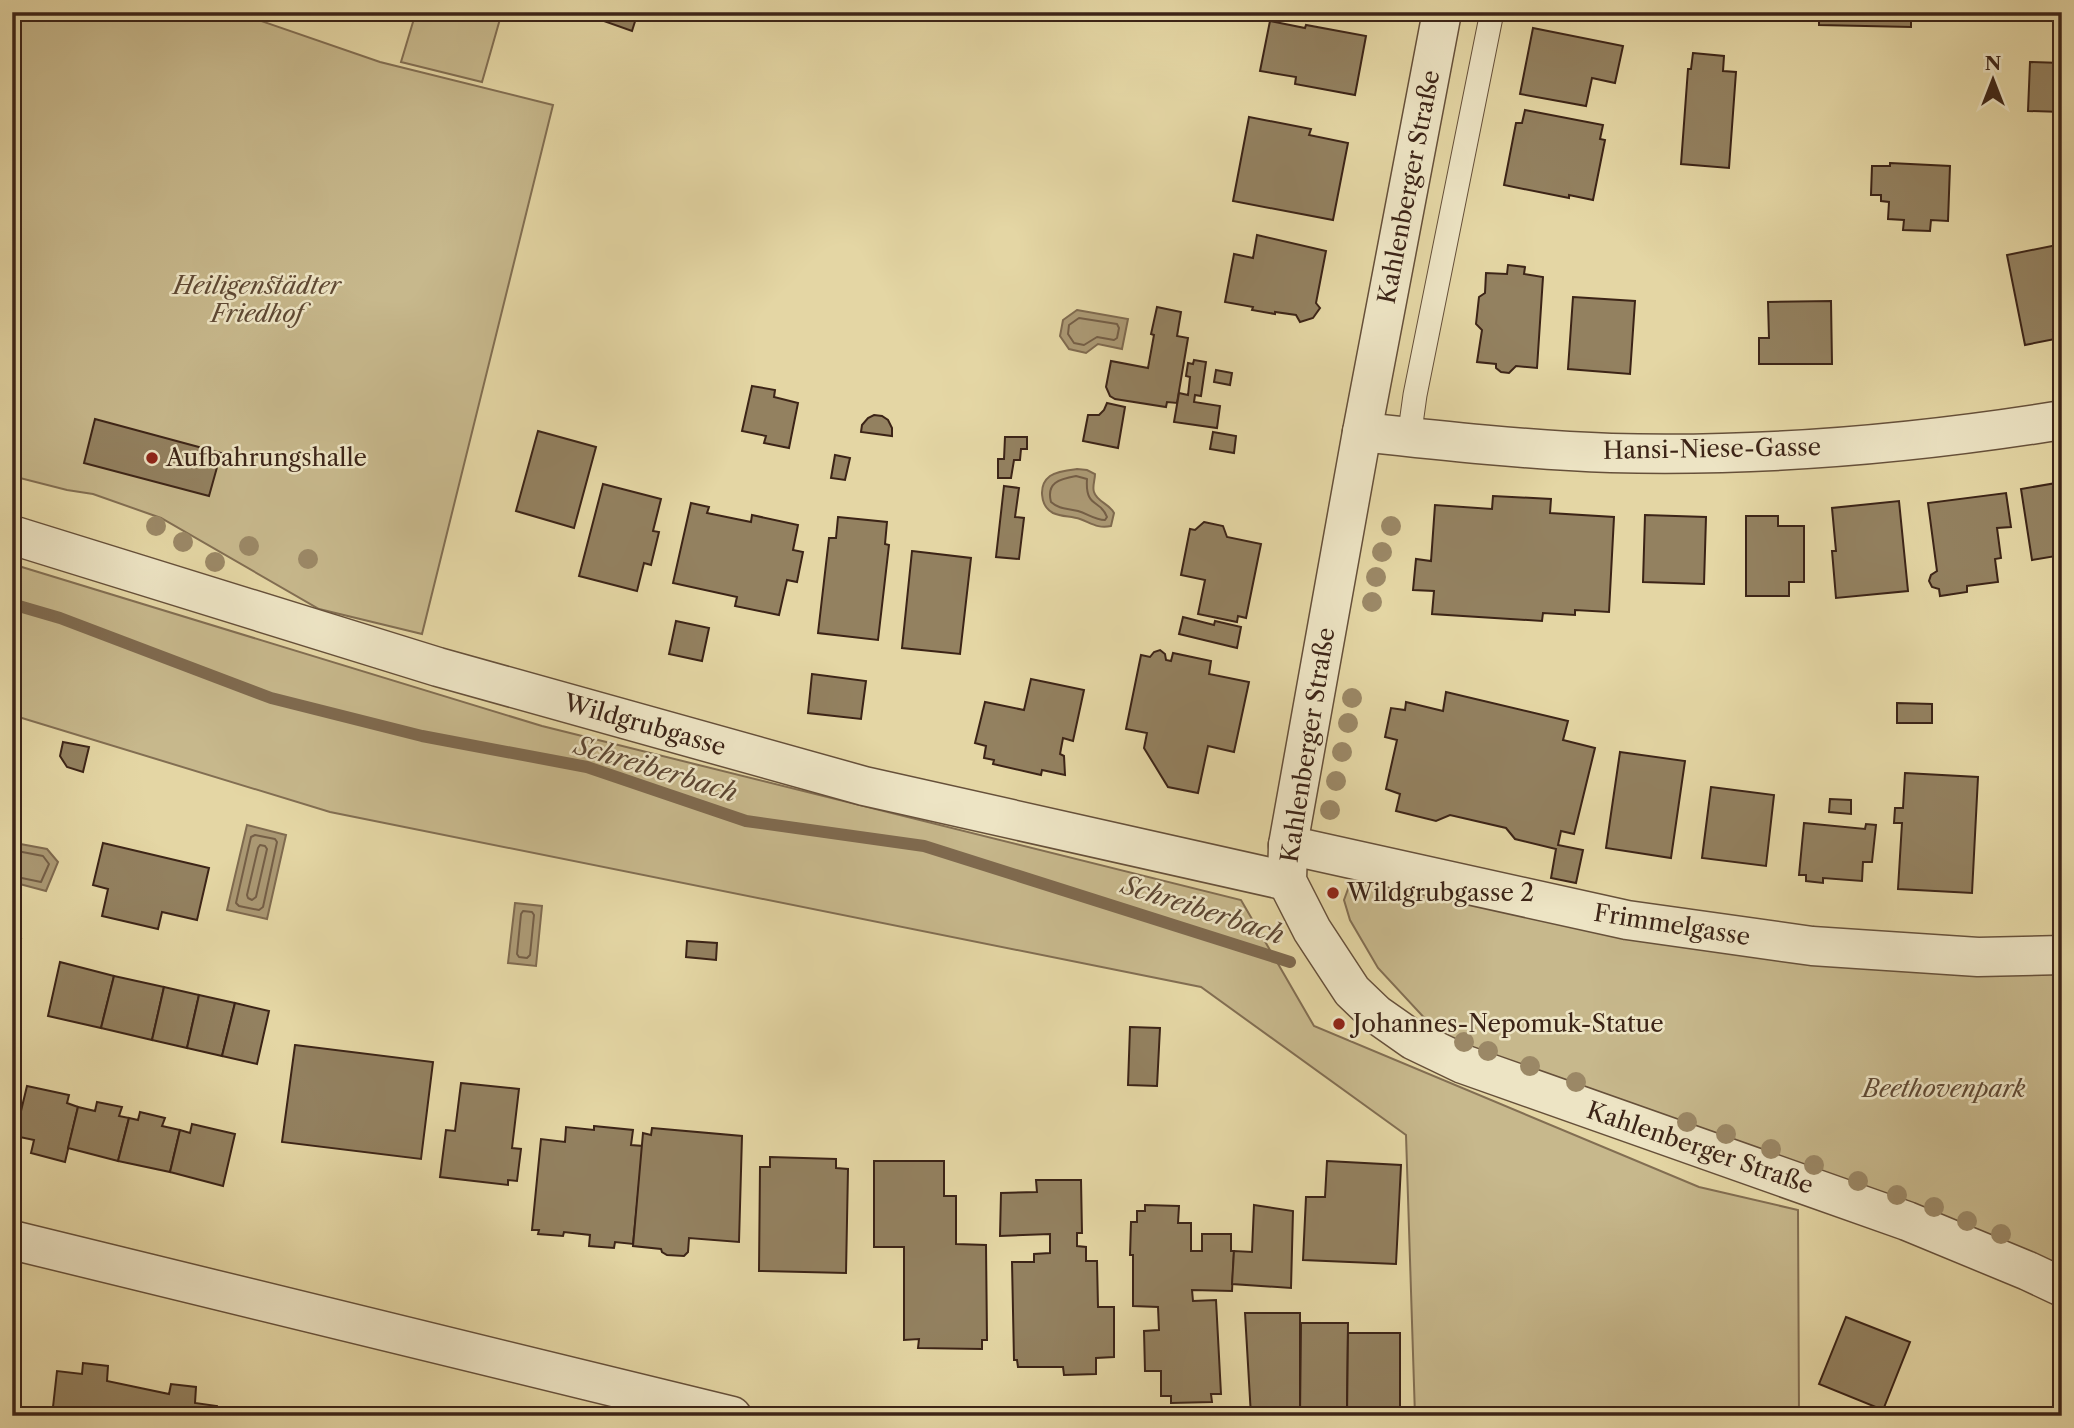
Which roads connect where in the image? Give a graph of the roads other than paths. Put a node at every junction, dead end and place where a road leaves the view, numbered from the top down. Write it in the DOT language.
graph roads {
  1 [pos="1442,12"];
  2 [pos="1492,12"];
  3 [pos="2062,420"];
  4 [pos="1362,432"];
  5 [pos="1409,438"];
  6 [pos="12,535"];
  7 [pos="1287,863"];
  8 [pos="2062,955"];
  9 [pos="12,1240"];
  10 [pos="2062,1287"];
  11 [pos="732,1416"];
  1 -- 4 [label="street, Kahlenberger Straße"];
  2 -- 5 [label="lane"];
  3 -- 5 [label="street, Hansi-Niese-Gasse"];
  4 -- 5 [label="street, Hansi-Niese-Gasse"];
  4 -- 7 [label="street, Kahlenberger Straße"];
  6 -- 7 [label="street, Wildgrubgasse"];
  7 -- 8 [label="street, Frimmelgasse"];
  7 -- 10 [label="street, Kahlenberger Straße"];
  9 -- 11 [label="street"];
}
